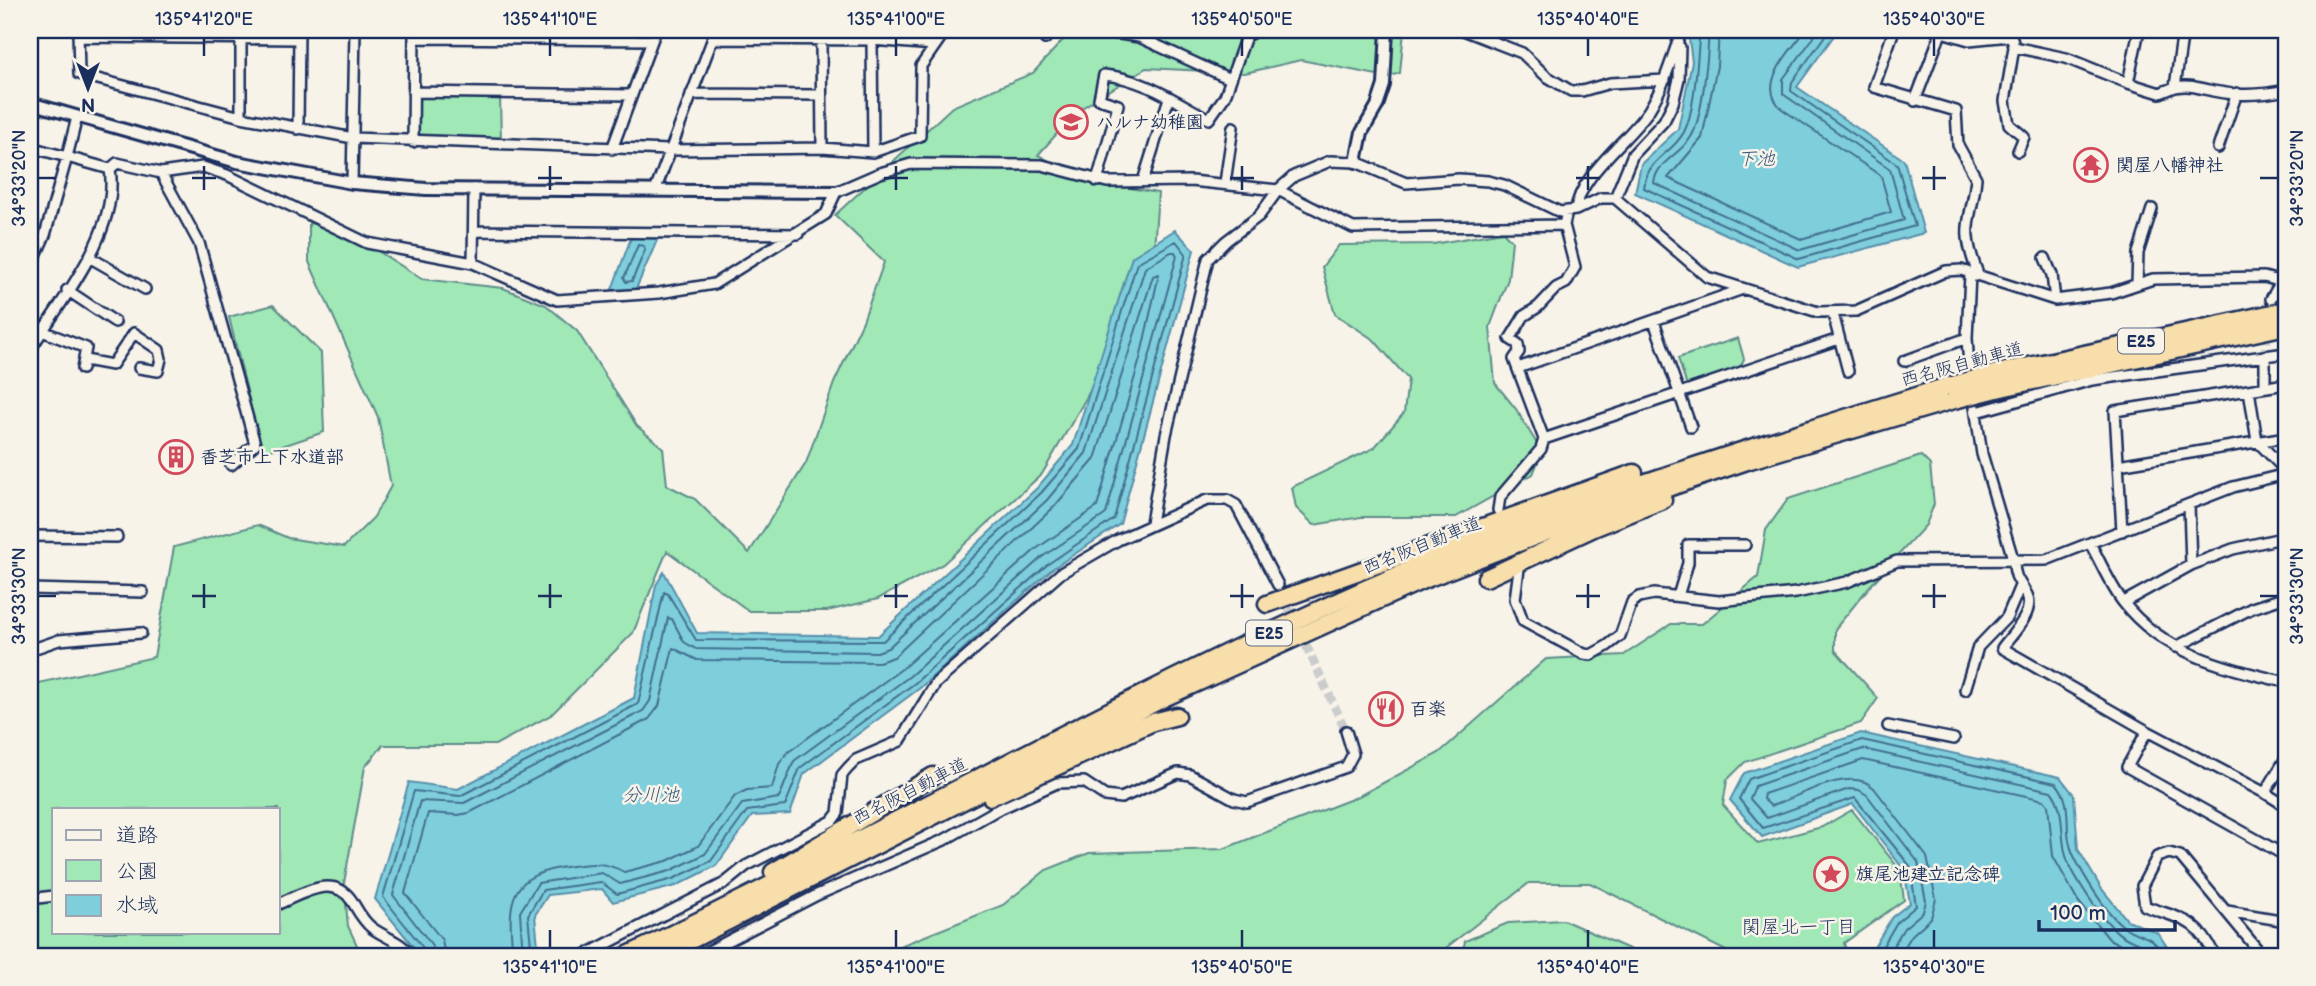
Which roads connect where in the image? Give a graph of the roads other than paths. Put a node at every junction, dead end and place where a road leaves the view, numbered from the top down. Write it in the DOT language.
graph roads {
  1 [pos="355,30"];
  2 [pos="656,30"];
  3 [pos="946,30"];
  4 [pos="1093,30"];
  5 [pos="1234,30"];
  6 [pos="1257,30"];
  7 [pos="1387,30"];
  8 [pos="1463,30"];
  9 [pos="1894,30"];
  10 [pos="2139,30"];
  11 [pos="2183,30"];
  12 [pos="1938,32"];
  13 [pos="1140,33"];
  14 [pos="1680,33"];
  15 [pos="2010,33"];
  16 [pos="78,34"];
  17 [pos="299,34"];
  18 [pos="414,34"];
  19 [pos="714,34"];
  20 [pos="1246,36"];
  21 [pos="242,39"];
  22 [pos="652,40"];
  23 [pos="872,40"];
  24 [pos="821,41"];
  25 [pos="934,45"];
  26 [pos="2014,47"];
  27 [pos="1230,79"];
  28 [pos="1665,80"];
  29 [pos="2128,83"];
  30 [pos="2175,87"];
  31 [pos="2286,90"];
  32 [pos="413,92"];
  33 [pos="2237,93"];
  34 [pos="691,94"];
  35 [pos="631,95"];
  36 [pos="821,95"];
  37 [pos="1169,98"];
  38 [pos="1914,101"];
  39 [pos="30,103"];
  40 [pos="77,117"];
  41 [pos="241,117"];
  42 [pos="1233,127"];
  43 [pos="298,129"];
  44 [pos="353,138"];
  45 [pos="413,142"];
  46 [pos="30,147"];
  47 [pos="822,148"];
  48 [pos="2218,148"];
  49 [pos="612,149"];
  50 [pos="669,150"];
  51 [pos="2018,151"];
  52 [pos="873,152"];
  53 [pos="67,157"];
  54 [pos="1356,162"];
  55 [pos="110,169"];
  56 [pos="161,173"];
  57 [pos="1097,181"];
  58 [pos="1143,181"];
  59 [pos="352,183"];
  60 [pos="1224,183"];
  61 [pos="474,190"];
  62 [pos="1278,190"];
  63 [pos="655,191"];
  64 [pos="836,192"];
  65 [pos="1615,198"];
  66 [pos="2152,209"];
  67 [pos="1572,211"];
  68 [pos="1564,225"];
  69 [pos="474,231"];
  70 [pos="798,234"];
  71 [pos="89,257"];
  72 [pos="2045,258"];
  73 [pos="472,263"];
  74 [pos="30,269"];
  75 [pos="2286,273"];
  76 [pos="1973,275"];
  77 [pos="2283,282"];
  78 [pos="2137,284"];
  79 [pos="145,289"];
  80 [pos="1743,289"];
  81 [pos="68,290"];
  82 [pos="2271,299"];
  83 [pos="2054,300"];
  84 [pos="2286,310"];
  85 [pos="1833,314"];
  86 [pos="1654,321"];
  87 [pos="115,322"];
  88 [pos="2286,326"];
  89 [pos="42,331"];
  90 [pos="1967,338"];
  91 [pos="1839,339"];
  92 [pos="30,350"];
  93 [pos="2286,353"];
  94 [pos="2265,356"];
  95 [pos="1904,361"];
  96 [pos="139,368"];
  97 [pos="1518,369"];
  98 [pos="1848,372"];
  99 [pos="1999,381"];
  100 [pos="2286,384"];
  101 [pos="2265,387"];
  102 [pos="2249,390"];
  103 [pos="1678,393"];
  104 [pos="1950,393"];
  105 [pos="1981,411"];
  106 [pos="1691,427"];
  107 [pos="2286,437"];
  108 [pos="1544,439"];
  109 [pos="2258,441"];
  110 [pos="1750,460"];
  111 [pos="231,465"];
  112 [pos="2118,465"];
  113 [pos="2286,473"];
  114 [pos="1652,477"];
  115 [pos="2189,505"];
  116 [pos="1498,510"];
  117 [pos="1151,523"];
  118 [pos="2122,531"];
  119 [pos="30,536"];
  120 [pos="117,537"];
  121 [pos="2286,537"];
  122 [pos="1745,545"];
  123 [pos="2091,545"];
  124 [pos="2014,562"];
  125 [pos="2191,565"];
  126 [pos="1519,569"];
  127 [pos="1486,579"];
  128 [pos="1278,585"];
  129 [pos="2020,586"];
  130 [pos="30,589"];
  131 [pos="143,592"];
  132 [pos="1678,596"];
  133 [pos="2286,597"];
  134 [pos="2124,602"];
  135 [pos="1267,604"];
  136 [pos="141,633"];
  137 [pos="2176,647"];
  138 [pos="30,650"];
  139 [pos="2286,682"];
  140 [pos="1965,690"];
  141 [pos="1177,716"];
  142 [pos="1888,726"];
  143 [pos="1346,731"];
  144 [pos="2147,731"];
  145 [pos="1954,739"];
  146 [pos="2286,758"];
  147 [pos="933,776"];
  148 [pos="2265,793"];
  149 [pos="2286,806"];
  150 [pos="2286,856"];
  151 [pos="850,858"];
  152 [pos="52,896"];
  153 [pos="30,899"];
  154 [pos="738,902"];
  155 [pos="280,903"];
  156 [pos="2227,911"];
  157 [pos="2286,920"];
  158 [pos="412,956"];
  159 [pos="583,956"];
  160 [pos="626,956"];
  161 [pos="660,956"];
  162 [pos="699,956"];
  163 [pos="2215,956"];
  164 [pos="2263,956"];
  1 -- 44 [label="street"];
  2 -- 22 [label="street"];
  3 -- 25 [label="street"];
  4 -- 13 [label="street"];
  5 -- 20 [label="street"];
  6 -- 20 [label="street"];
  7 -- 54 [label="street"];
  8 -- 28 [label="street"];
  9 -- 38 [label="street"];
  10 -- 29 [label="street"];
  11 -- 30 [label="street"];
  12 -- 15 [label="street"];
  12 -- 38 [label="street"];
  13 -- 27 [label="street"];
  14 -- 28 [label="street"];
  14 -- 65 [label="street"];
  15 -- 26 [label="street"];
  16 -- 21 [label="street"];
  16 -- 41 [label="street"];
  17 -- 21 [label="street"];
  17 -- 43 [label="street"];
  18 -- 22 [label="street"];
  18 -- 32 [label="street"];
  19 -- 24 [label="street"];
  19 -- 34 [label="street"];
  20 -- 27 [label="street"];
  21 -- 41 [label="street"];
  22 -- 35 [label="street"];
  23 -- 24 [label="street"];
  23 -- 25 [label="street"];
  23 -- 52 [label="street"];
  24 -- 36 [label="street"];
  25 -- 52 [label="street"];
  26 -- 29 [label="street"];
  26 -- 51 [label="street"];
  27 -- 37 [label="street"];
  28 -- 67 [label="street"];
  29 -- 30 [label="street"];
  30 -- 33 [label="street"];
  31 -- 33 [label="street"];
  32 -- 35 [label="street"];
  32 -- 45 [label="street"];
  33 -- 48 [label="street"];
  34 -- 36 [label="street"];
  34 -- 50 [label="street"];
  35 -- 49 [label="street"];
  36 -- 47 [label="street"];
  37 -- 57 [label="street"];
  37 -- 58 [label="street"];
  38 -- 76 [label="street"];
  39 -- 40 [label="street"];
  40 -- 53 [label="street"];
  40 -- 59 [label="street"];
  41 -- 43 [label="street"];
  42 -- 60 [label="street"];
  43 -- 44 [label="street"];
  44 -- 45 [label="street"];
  44 -- 59 [label="street"];
  45 -- 49 [label="street"];
  46 -- 53 [label="street"];
  47 -- 50 [label="street"];
  47 -- 52 [label="street"];
  49 -- 50 [label="street"];
  50 -- 63 [label="street"];
  53 -- 55 [label="street"];
  53 -- 74 [label="street"];
  54 -- 62 [label="street"];
  54 -- 67 [label="street"];
  55 -- 56 [label="street"];
  55 -- 71 [label="street"];
  56 -- 73 [label="street"];
  56 -- 111 [label="street"];
  57 -- 58 [label="street"];
  57 -- 64 [label="street"];
  58 -- 60 [label="street"];
  59 -- 61 [label="street"];
  60 -- 62 [label="street"];
  61 -- 63 [label="street"];
  61 -- 69 [label="street"];
  62 -- 68 [label="street"];
  62 -- 117 [label="street"];
  63 -- 64 [label="street"];
  64 -- 70 [label="street"];
  65 -- 67 [label="street"];
  65 -- 80 [label="street"];
  66 -- 78 [label="street"];
  67 -- 68 [label="street"];
  68 -- 97 [label="street"];
  69 -- 70 [label="street"];
  69 -- 73 [label="street"];
  70 -- 73 [label="street"];
  71 -- 79 [label="street"];
  71 -- 81 [label="street"];
  72 -- 83 [label="street"];
  75 -- 77 [label="street"];
  76 -- 83 [label="street"];
  76 -- 85 [label="street"];
  76 -- 90 [label="street"];
  77 -- 78 [label="street"];
  77 -- 82 [label="street"];
  78 -- 83 [label="street"];
  80 -- 85 [label="street"];
  80 -- 86 [label="street"];
  81 -- 87 [label="street"];
  81 -- 89 [label="street"];
  84 -- 99 [label="highway, 西名阪自動車道 / E25"];
  85 -- 91 [label="street"];
  86 -- 97 [label="street"];
  86 -- 103 [label="street"];
  88 -- 99 [label="highway, 西名阪自動車道 / E25"];
  89 -- 92 [label="street"];
  89 -- 96 [label="street"];
  90 -- 95 [label="street"];
  90 -- 105 [label="street"];
  91 -- 98 [label="street"];
  91 -- 103 [label="street"];
  93 -- 94 [label="street"];
  94 -- 101 [label="street"];
  94 -- 105 [label="street"];
  97 -- 108 [label="street"];
  99 -- 104 [label="highway, 西名阪自動車道 / E25, bridge"];
  100 -- 101 [label="street"];
  101 -- 102 [label="street"];
  102 -- 109 [label="street"];
  102 -- 112 [label="street"];
  103 -- 106 [label="street"];
  103 -- 108 [label="street"];
  104 -- 110 [label="highway, 西名阪自動車道 / E25"];
  104 -- 114 [label="highway, 西名阪自動車道 / E25"];
  105 -- 124 [label="street"];
  107 -- 109 [label="street"];
  108 -- 116 [label="street"];
  109 -- 112 [label="street"];
  109 -- 113 [label="street"];
  110 -- 127 [label="highway"];
  110 -- 151 [label="highway, 西名阪自動車道 / E25"];
  112 -- 118 [label="street"];
  113 -- 115 [label="street"];
  114 -- 135 [label="highway"];
  114 -- 154 [label="highway, 西名阪自動車道 / E25"];
  115 -- 118 [label="street"];
  115 -- 125 [label="street"];
  117 -- 128 [label="street"];
  117 -- 159 [label="street"];
  118 -- 123 [label="street"];
  119 -- 120 [label="street"];
  121 -- 125 [label="street"];
  122 -- 132 [label="street"];
  123 -- 124 [label="street"];
  123 -- 134 [label="street"];
  124 -- 129 [label="street"];
  124 -- 132 [label="street"];
  125 -- 134 [label="street"];
  126 -- 132 [label="street"];
  129 -- 140 [label="street"];
  129 -- 144 [label="street"];
  130 -- 131 [label="street"];
  133 -- 137 [label="street"];
  134 -- 137 [label="street"];
  136 -- 138 [label="street"];
  137 -- 139 [label="street"];
  141 -- 151 [label="highway"];
  142 -- 145 [label="street"];
  143 -- 162 [label="street"];
  144 -- 148 [label="street"];
  144 -- 150 [label="street"];
  146 -- 148 [label="street"];
  147 -- 154 [label="highway"];
  148 -- 149 [label="street"];
  151 -- 161 [label="highway, 西名阪自動車道 / E25"];
  152 -- 153 [label="street"];
  154 -- 160 [label="highway, 西名阪自動車道 / E25"];
  155 -- 158 [label="street"];
  156 -- 157 [label="street"];
  156 -- 163 [label="street"];
  156 -- 164 [label="street"];
}
